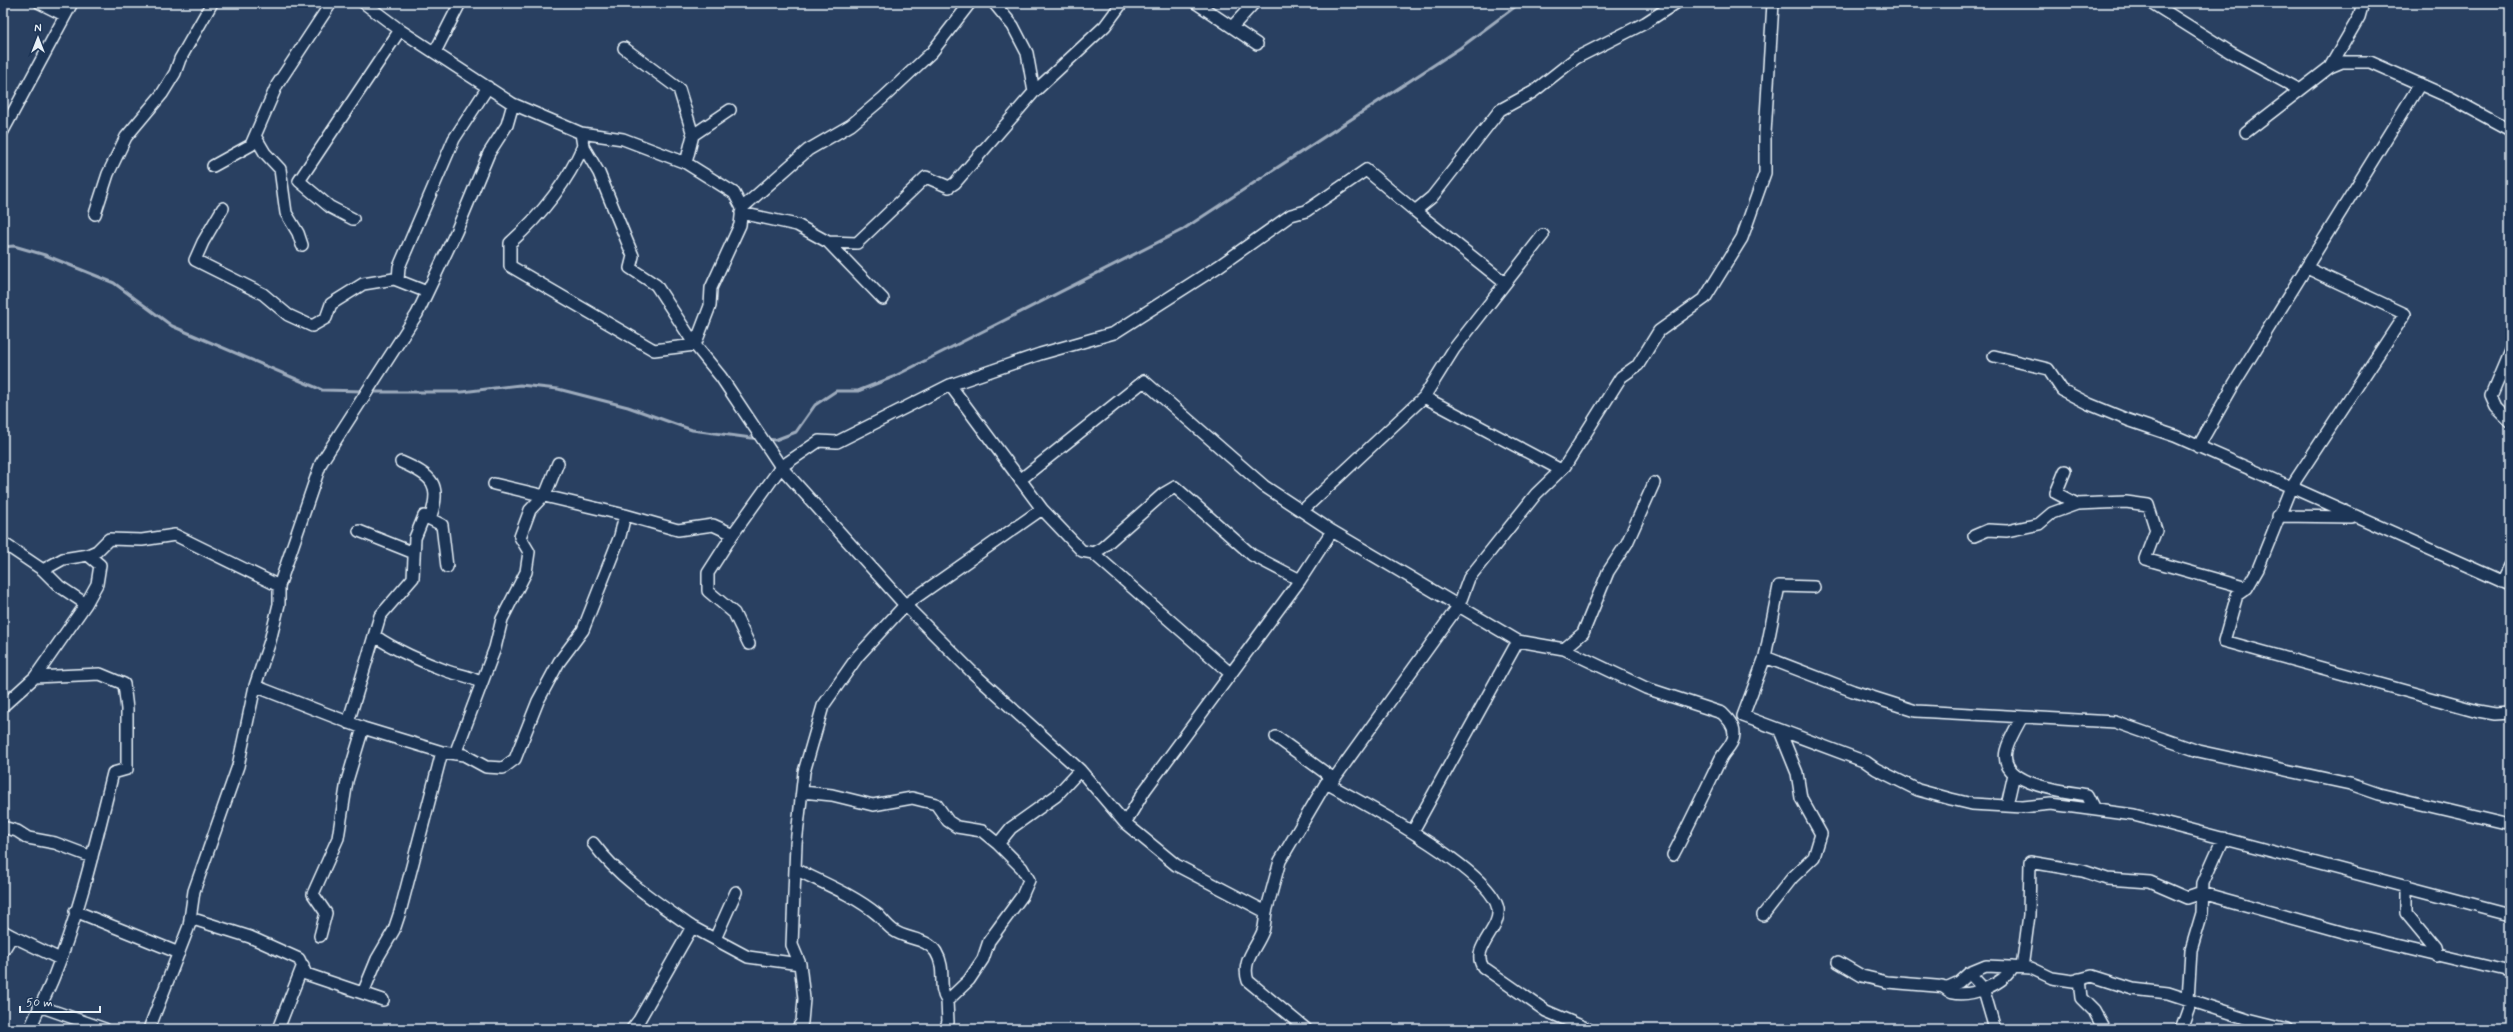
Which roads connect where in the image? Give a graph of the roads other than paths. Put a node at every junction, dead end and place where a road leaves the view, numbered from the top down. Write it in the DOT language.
graph roads {
  1 [pos="40,3"];
  2 [pos="72,3"];
  3 [pos="212,3"];
  4 [pos="331,3"];
  5 [pos="364,3"];
  6 [pos="460,3"];
  7 [pos="970,3"];
  8 [pos="994,3"];
  9 [pos="1122,3"];
  10 [pos="1196,3"];
  11 [pos="1254,3"];
  12 [pos="1676,3"];
  13 [pos="1773,3"];
  14 [pos="2152,3"];
  15 [pos="2363,3"];
  16 [pos="64,15"];
  17 [pos="1232,27"];
  18 [pos="400,30"];
  19 [pos="1258,44"];
  20 [pos="624,48"];
  21 [pos="434,52"];
  22 [pos="2330,67"];
  23 [pos="2420,84"];
  24 [pos="488,87"];
  25 [pos="2300,90"];
  26 [pos="1034,92"];
  27 [pos="513,104"];
  28 [pos="730,110"];
  29 [pos="2510,130"];
  30 [pos="3,131"];
  31 [pos="2246,132"];
  32 [pos="581,133"];
  33 [pos="693,135"];
  34 [pos="255,136"];
  35 [pos="583,146"];
  36 [pos="686,163"];
  37 [pos="212,166"];
  38 [pos="223,208"];
  39 [pos="742,211"];
  40 [pos="1415,211"];
  41 [pos="95,214"];
  42 [pos="353,219"];
  43 [pos="1543,236"];
  44 [pos="828,242"];
  45 [pos="302,245"];
  46 [pos="2307,268"];
  47 [pos="398,280"];
  48 [pos="1505,283"];
  49 [pos="428,292"];
  50 [pos="883,299"];
  51 [pos="695,345"];
  52 [pos="2510,351"];
  53 [pos="1994,356"];
  54 [pos="950,385"];
  55 [pos="1424,397"];
  56 [pos="2510,421"];
  57 [pos="2198,447"];
  58 [pos="402,462"];
  59 [pos="558,463"];
  60 [pos="781,467"];
  61 [pos="1561,470"];
  62 [pos="2065,471"];
  63 [pos="1020,480"];
  64 [pos="494,484"];
  65 [pos="1654,484"];
  66 [pos="2291,487"];
  67 [pos="542,497"];
  68 [pos="2077,504"];
  69 [pos="1042,509"];
  70 [pos="1302,511"];
  71 [pos="625,515"];
  72 [pos="2278,516"];
  73 [pos="2355,517"];
  74 [pos="430,519"];
  75 [pos="359,531"];
  76 [pos="1332,531"];
  77 [pos="733,534"];
  78 [pos="1974,536"];
  79 [pos="3,543"];
  80 [pos="414,553"];
  81 [pos="1094,553"];
  82 [pos="88,555"];
  83 [pos="2510,566"];
  84 [pos="447,567"];
  85 [pos="43,570"];
  86 [pos="1300,580"];
  87 [pos="2506,584"];
  88 [pos="279,586"];
  89 [pos="1814,587"];
  90 [pos="2247,588"];
  91 [pos="86,604"];
  92 [pos="905,605"];
  93 [pos="1459,605"];
  94 [pos="375,636"];
  95 [pos="1518,642"];
  96 [pos="749,644"];
  97 [pos="1564,649"];
  98 [pos="1765,657"];
  99 [pos="1231,674"];
  100 [pos="35,677"];
  101 [pos="481,683"];
  102 [pos="255,686"];
  103 [pos="3,706"];
  104 [pos="2510,713"];
  105 [pos="1743,716"];
  106 [pos="2022,717"];
  107 [pos="348,722"];
  108 [pos="1731,723"];
  109 [pos="363,728"];
  110 [pos="1780,731"];
  111 [pos="1276,737"];
  112 [pos="442,752"];
  113 [pos="455,754"];
  114 [pos="1080,770"];
  115 [pos="2014,774"];
  116 [pos="1330,781"];
  117 [pos="2051,788"];
  118 [pos="802,792"];
  119 [pos="2051,804"];
  120 [pos="2007,806"];
  121 [pos="2094,809"];
  122 [pos="1125,823"];
  123 [pos="2510,825"];
  124 [pos="3,827"];
  125 [pos="1413,831"];
  126 [pos="2223,838"];
  127 [pos="592,842"];
  128 [pos="998,844"];
  129 [pos="1673,855"];
  130 [pos="92,857"];
  131 [pos="795,869"];
  132 [pos="2406,886"];
  133 [pos="736,892"];
  134 [pos="2202,893"];
  135 [pos="75,910"];
  136 [pos="1266,912"];
  137 [pos="2510,914"];
  138 [pos="1764,915"];
  139 [pos="190,918"];
  140 [pos="692,927"];
  141 [pos="7,933"];
  142 [pos="320,936"];
  143 [pos="715,939"];
  144 [pos="3,951"];
  145 [pos="179,953"];
  146 [pos="2437,956"];
  147 [pos="60,958"];
  148 [pos="1838,962"];
  149 [pos="800,964"];
  150 [pos="303,965"];
  151 [pos="2017,967"];
  152 [pos="2510,972"];
  153 [pos="1969,973"];
  154 [pos="2079,979"];
  155 [pos="1942,986"];
  156 [pos="1983,988"];
  157 [pos="363,993"];
  158 [pos="383,1000"];
  159 [pos="2190,1000"];
  160 [pos="947,1001"];
  161 [pos="38,1006"];
  162 [pos="30,1029"];
  163 [pos="105,1029"];
  164 [pos="149,1029"];
  165 [pos="278,1029"];
  166 [pos="632,1029"];
  167 [pos="797,1029"];
  168 [pos="945,1029"];
  169 [pos="1306,1029"];
  170 [pos="1588,1029"];
  171 [pos="1995,1029"];
  172 [pos="2104,1029"];
  173 [pos="2181,1029"];
  174 [pos="2288,1029"];
  1 -- 16 [label="street"];
  2 -- 16 [label="street"];
  3 -- 41 [label="street"];
  4 -- 34 [label="street"];
  5 -- 18 [label="street"];
  6 -- 21 [label="street"];
  7 -- 39 [label="street"];
  8 -- 26 [label="street"];
  9 -- 26 [label="street"];
  10 -- 17 [label="street"];
  11 -- 17 [label="street"];
  12 -- 40 [label="street"];
  13 -- 61 [label="street"];
  14 -- 25 [label="street"];
  15 -- 22 [label="street"];
  16 -- 30 [label="street"];
  17 -- 19 [label="street"];
  18 -- 21 [label="street"];
  18 -- 42 [label="street"];
  20 -- 33 [label="street"];
  21 -- 24 [label="street"];
  22 -- 23 [label="street"];
  22 -- 25 [label="street"];
  23 -- 29 [label="street"];
  23 -- 46 [label="street"];
  24 -- 27 [label="street"];
  24 -- 47 [label="street"];
  25 -- 31 [label="street"];
  26 -- 44 [label="street"];
  27 -- 32 [label="street"];
  27 -- 49 [label="street"];
  28 -- 33 [label="street"];
  32 -- 35 [label="street"];
  32 -- 36 [label="street"];
  33 -- 36 [label="street"];
  34 -- 37 [label="street"];
  34 -- 45 [label="street"];
  35 -- 51 [label="street"];
  35 -- 51 [label="street"];
  36 -- 39 [label="street"];
  38 -- 47 [label="street"];
  39 -- 44 [label="street"];
  39 -- 51 [label="street"];
  40 -- 48 [label="street"];
  40 -- 54 [label="street"];
  43 -- 48 [label="street"];
  44 -- 50 [label="street"];
  46 -- 57 [label="street"];
  46 -- 66 [label="street"];
  47 -- 49 [label="street"];
  48 -- 55 [label="street"];
  49 -- 88 [label="street"];
  51 -- 60 [label="street"];
  52 -- 56 [label="street"];
  53 -- 57 [label="street"];
  54 -- 60 [label="street"];
  54 -- 63 [label="street"];
  55 -- 61 [label="street"];
  55 -- 70 [label="street"];
  57 -- 66 [label="street"];
  58 -- 74 [label="street"];
  59 -- 67 [label="street"];
  60 -- 77 [label="street"];
  60 -- 92 [label="street"];
  61 -- 93 [label="street"];
  62 -- 68 [label="street"];
  63 -- 69 [label="street"];
  63 -- 70 [label="street"];
  64 -- 67 [label="street"];
  65 -- 97 [label="street"];
  66 -- 72 [label="street"];
  66 -- 73 [label="street"];
  67 -- 71 [label="street"];
  67 -- 101 [label="street"];
  68 -- 78 [label="street"];
  68 -- 90 [label="street"];
  69 -- 81 [label="street"];
  69 -- 92 [label="street"];
  70 -- 76 [label="street"];
  71 -- 77 [label="street"];
  71 -- 113 [label="street"];
  72 -- 73 [label="street"];
  72 -- 90 [label="street"];
  73 -- 87 [label="street"];
  74 -- 80 [label="street"];
  74 -- 84 [label="street"];
  75 -- 80 [label="street"];
  76 -- 86 [label="street"];
  76 -- 93 [label="street"];
  77 -- 96 [label="street"];
  79 -- 85 [label="street"];
  80 -- 94 [label="street"];
  81 -- 86 [label="street"];
  81 -- 99 [label="street"];
  82 -- 85 [label="street"];
  82 -- 88 [label="street"];
  82 -- 91 [label="street"];
  83 -- 87 [label="street"];
  85 -- 91 [label="street"];
  86 -- 99 [label="street"];
  88 -- 102 [label="street"];
  89 -- 98 [label="street"];
  90 -- 104 [label="street"];
  91 -- 100 [label="street"];
  92 -- 114 [label="street"];
  92 -- 118 [label="street"];
  93 -- 95 [label="street"];
  93 -- 116 [label="street"];
  94 -- 101 [label="street"];
  94 -- 107 [label="street"];
  95 -- 97 [label="street"];
  95 -- 125 [label="street"];
  97 -- 108 [label="street"];
  98 -- 105 [label="street"];
  98 -- 106 [label="street"];
  99 -- 122 [label="street"];
  100 -- 103 [label="street"];
  100 -- 130 [label="street"];
  101 -- 113 [label="street"];
  102 -- 107 [label="street"];
  102 -- 139 [label="street"];
  105 -- 108 [label="street"];
  105 -- 110 [label="street"];
  106 -- 115 [label="street"];
  106 -- 123 [label="street"];
  107 -- 109 [label="street"];
  108 -- 129 [label="street"];
  109 -- 112 [label="street"];
  109 -- 142 [label="street"];
  110 -- 120 [label="street"];
  110 -- 138 [label="street"];
  111 -- 116 [label="street"];
  112 -- 113 [label="street"];
  112 -- 157 [label="street"];
  114 -- 122 [label="street"];
  114 -- 128 [label="street"];
  115 -- 117 [label="street"];
  115 -- 120 [label="street"];
  116 -- 125 [label="street"];
  116 -- 136 [label="street"];
  117 -- 119 [label="street"];
  117 -- 121 [label="street"];
  118 -- 128 [label="street"];
  118 -- 131 [label="street"];
  119 -- 120 [label="street"];
  119 -- 121 [label="street"];
  121 -- 126 [label="street"];
  122 -- 136 [label="street"];
  124 -- 130 [label="street"];
  125 -- 170 [label="street"];
  126 -- 132 [label="street"];
  126 -- 134 [label="street"];
  127 -- 140 [label="street"];
  128 -- 160 [label="street"];
  130 -- 135 [label="street"];
  131 -- 149 [label="street"];
  131 -- 160 [label="street"];
  132 -- 137 [label="street"];
  132 -- 146 [label="street"];
  133 -- 143 [label="street"];
  134 -- 146 [label="street"];
  134 -- 151 [label="street"];
  134 -- 159 [label="street"];
  135 -- 145 [label="street"];
  135 -- 147 [label="street"];
  136 -- 169 [label="street"];
  139 -- 145 [label="street"];
  139 -- 150 [label="street"];
  140 -- 143 [label="street"];
  140 -- 166 [label="street"];
  141 -- 144 [label="street"];
  141 -- 147 [label="street"];
  143 -- 149 [label="street"];
  145 -- 164 [label="street"];
  146 -- 152 [label="street"];
  147 -- 161 [label="street"];
  148 -- 155 [label="street"];
  149 -- 167 [label="street"];
  150 -- 157 [label="street"];
  150 -- 165 [label="street"];
  151 -- 153 [label="street"];
  151 -- 154 [label="street"];
  151 -- 156 [label="street"];
  153 -- 155 [label="street"];
  153 -- 156 [label="street"];
  154 -- 159 [label="street"];
  154 -- 172 [label="street"];
  155 -- 156 [label="street"];
  156 -- 171 [label="street"];
  157 -- 158 [label="street"];
  159 -- 173 [label="street"];
  159 -- 174 [label="street"];
  160 -- 168 [label="street"];
  161 -- 162 [label="street"];
  161 -- 163 [label="street"];
}
